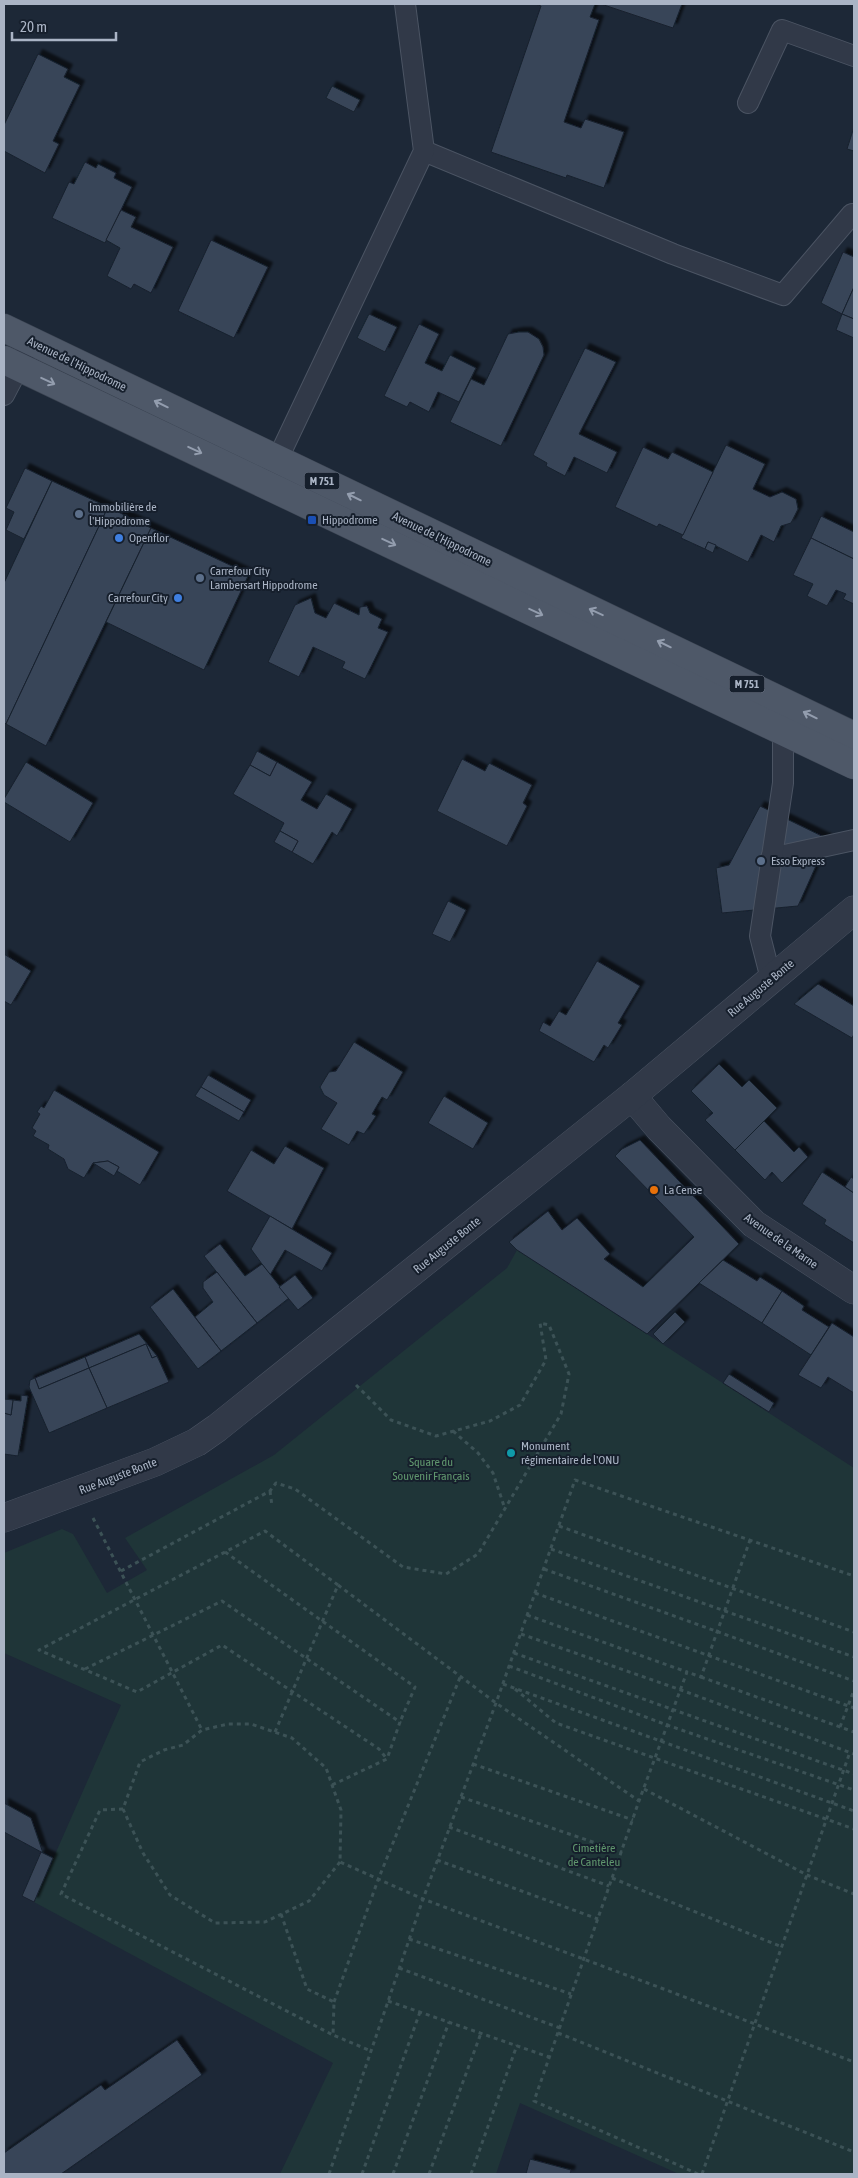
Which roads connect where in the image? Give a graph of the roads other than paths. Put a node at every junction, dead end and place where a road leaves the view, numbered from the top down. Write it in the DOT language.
graph roads {
  1 [pos="405,4"];
  2 [pos="854,56"];
  3 [pos="748,103"];
  4 [pos="424,151"];
  5 [pos="854,215"];
  6 [pos="4,328"];
  7 [pos="32,342"];
  8 [pos="11,363"];
  9 [pos="4,395"];
  10 [pos="277,460"];
  11 [pos="266,484"];
  12 [pos="783,731"];
  13 [pos="854,736"];
  14 [pos="854,765"];
  15 [pos="854,840"];
  16 [pos="771,858"];
  17 [pos="854,910"];
  18 [pos="771,979"];
  19 [pos="632,1096"];
  20 [pos="854,1290"];
  21 [pos="4,1518"];
  1 -- 4 [label="lane"];
  2 -- 3 [label="lane"];
  4 -- 5 [label="lane"];
  4 -- 10 [label="lane"];
  6 -- 7 [label="main road, Avenue de l'Hippodrome / M 751"];
  7 -- 8 [label="lane"];
  10 -- 7 [label="main road, Avenue de l'Hippodrome / M 751, one-way"];
  8 -- 9 [label="lane"];
  8 -- 11 [label="main road, Avenue de l'Hippodrome / M 751, one-way"];
  10 -- 11 [label="lane"];
  13 -- 10 [label="main road, Avenue de l'Hippodrome / M 751, one-way"];
  11 -- 12 [label="main road, Avenue de l'Hippodrome / M 751, one-way"];
  12 -- 14 [label="main road, Avenue de l'Hippodrome / M 751"];
  12 -- 16 [label="lane"];
  15 -- 16 [label="lane"];
  16 -- 18 [label="lane"];
  17 -- 18 [label="street, Rue Auguste Bonte"];
  18 -- 19 [label="street, Rue Auguste Bonte"];
  19 -- 20 [label="street, Avenue de la Marne"];
  19 -- 21 [label="street, Rue Auguste Bonte"];
}
